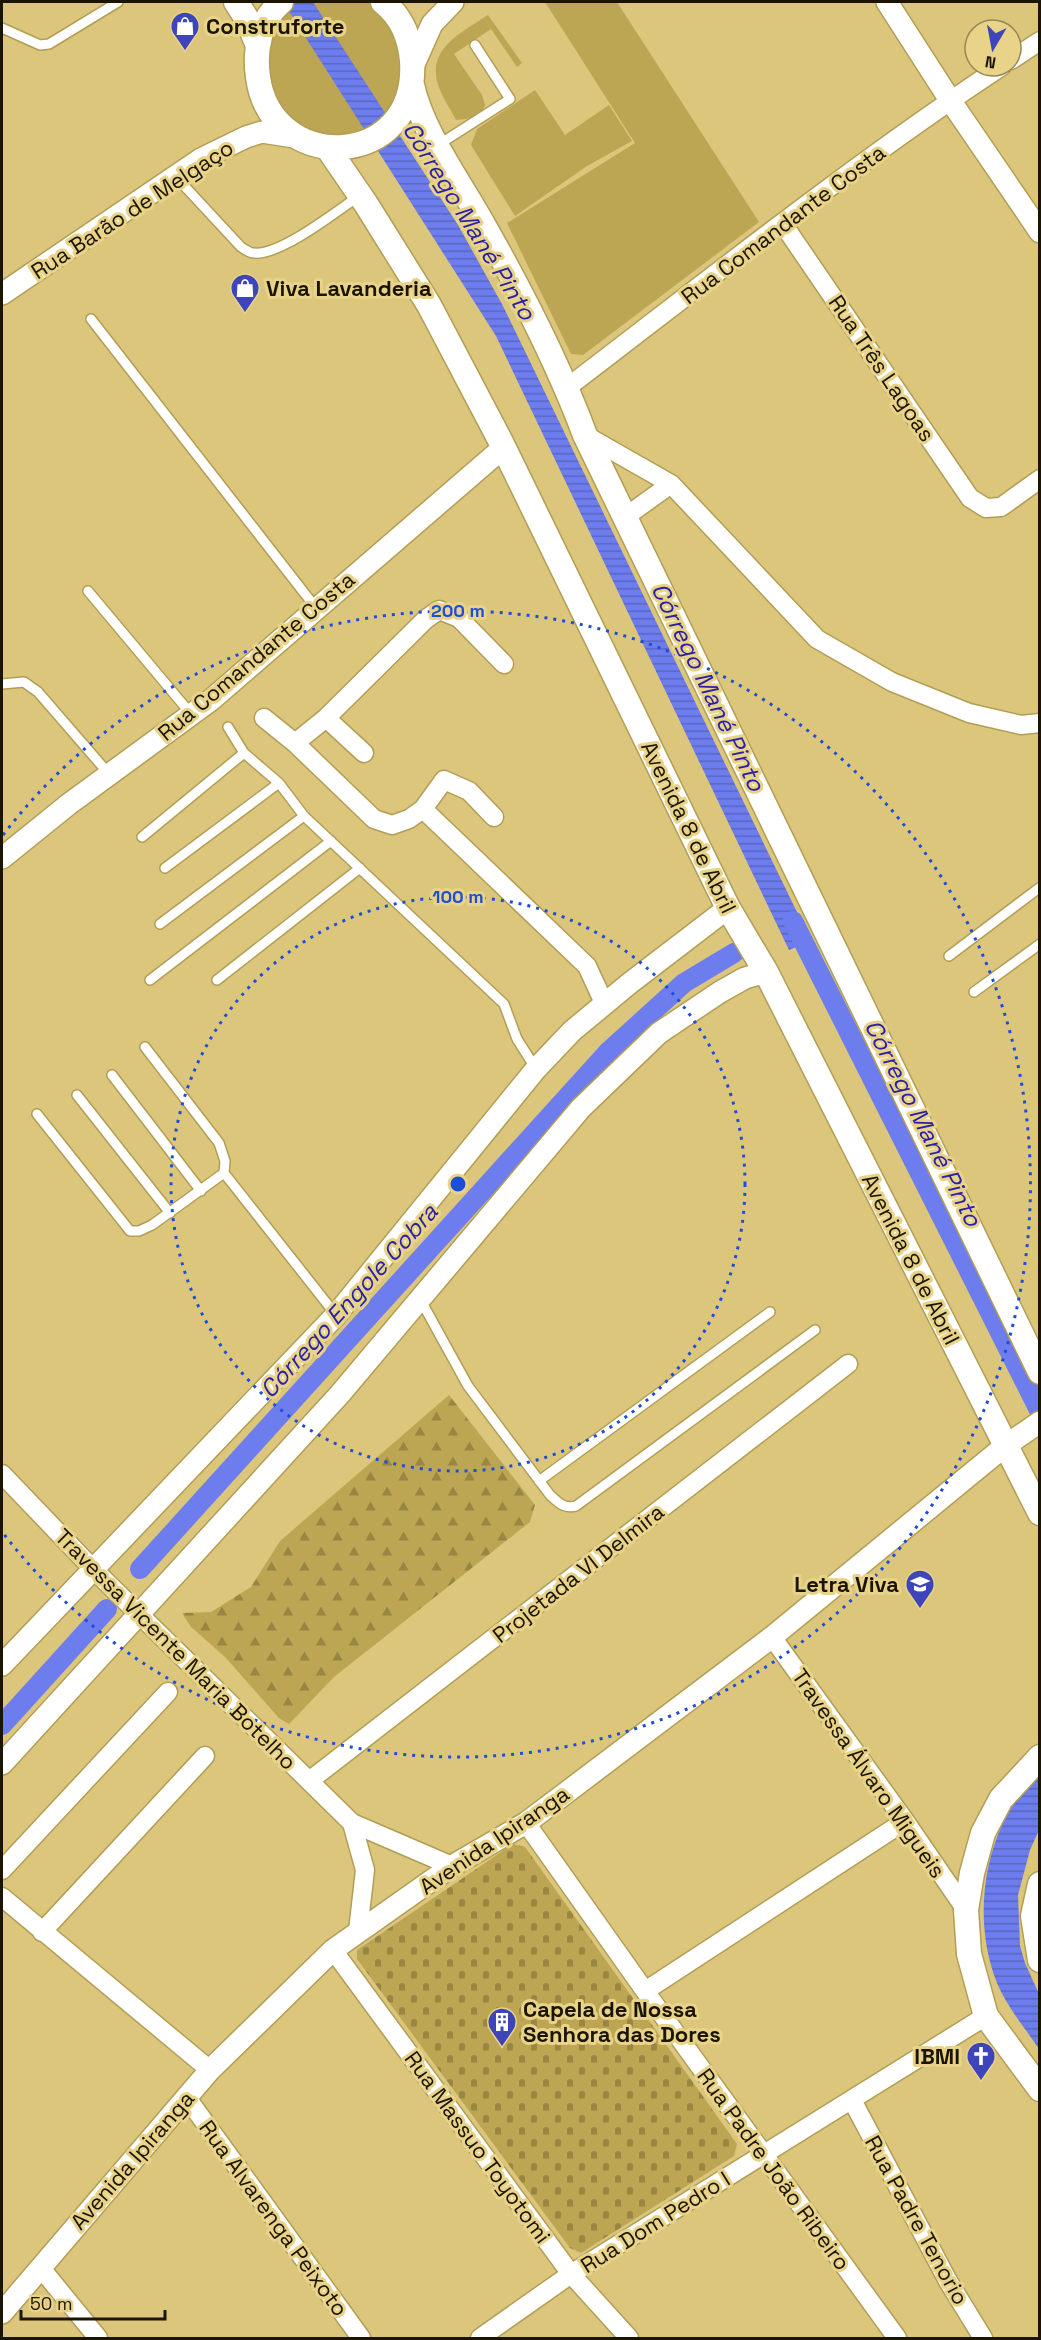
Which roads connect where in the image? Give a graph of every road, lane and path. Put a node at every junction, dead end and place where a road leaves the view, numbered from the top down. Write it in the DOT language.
graph roads {
  1 [pos="118,2"];
  2 [pos="236,2"];
  3 [pos="384,2"];
  4 [pos="453,2"];
  5 [pos="887,2"];
  6 [pos="277,5"];
  7 [pos="2,28"];
  8 [pos="1040,41"];
  9 [pos="475,45"];
  10 [pos="258,46"];
  11 [pos="1023,52"];
  12 [pos="412,77"];
  13 [pos="984,78"];
  14 [pos="950,100"];
  15 [pos="301,138"];
  16 [pos="438,145"];
  17 [pos="327,147"];
  18 [pos="176,177"];
  19 [pos="360,195"];
  20 [pos="783,224"];
  21 [pos="1040,232"];
  22 [pos="2,294"];
  23 [pos="91,319"];
  24 [pos="568,387"];
  25 [pos="585,435"];
  26 [pos="504,447"];
  27 [pos="1040,479"];
  28 [pos="671,484"];
  29 [pos="625,517"];
  30 [pos="88,591"];
  31 [pos="315,608"];
  32 [pos="504,664"];
  33 [pos="2,684"];
  34 [pos="191,714"];
  35 [pos="264,718"];
  36 [pos="326,718"];
  37 [pos="1040,723"];
  38 [pos="228,727"];
  39 [pos="295,743"];
  40 [pos="244,753"];
  41 [pos="364,753"];
  42 [pos="109,774"];
  43 [pos="279,783"];
  44 [pos="423,809"];
  45 [pos="304,816"];
  46 [pos="494,817"];
  47 [pos="142,837"];
  48 [pos="331,841"];
  49 [pos="2,858"];
  50 [pos="165,868"];
  51 [pos="360,868"];
  52 [pos="1039,888"];
  53 [pos="728,909"];
  54 [pos="160,924"];
  55 [pos="1040,944"];
  56 [pos="949,956"];
  57 [pos="766,972"];
  58 [pos="150,980"];
  59 [pos="217,980"];
  60 [pos="974,992"];
  61 [pos="605,1005"];
  62 [pos="145,1047"];
  63 [pos="536,1070"];
  64 [pos="112,1075"];
  65 [pos="77,1095"];
  66 [pos="37,1114"];
  67 [pos="224,1173"];
  68 [pos="201,1191"];
  69 [pos="170,1213"];
  70 [pos="420,1299"];
  71 [pos="770,1312"];
  72 [pos="336,1315"];
  73 [pos="815,1330"];
  74 [pos="848,1364"];
  75 [pos="1040,1372"];
  76 [pos="1040,1422"];
  77 [pos="1008,1444"];
  78 [pos="2,1474"];
  79 [pos="540,1481"];
  80 [pos="1040,1513"];
  81 [pos="93,1569"];
  82 [pos="139,1614"];
  83 [pos="772,1636"];
  84 [pos="2,1665"];
  85 [pos="168,1692"];
  86 [pos="205,1756"];
  87 [pos="1040,1757"];
  88 [pos="2,1764"];
  89 [pos="309,1781"];
  90 [pos="905,1821"];
  91 [pos="352,1823"];
  92 [pos="526,1823"];
  93 [pos="452,1866"];
  94 [pos="2,1870"];
  95 [pos="1040,1884"];
  96 [pos="2,1897"];
  97 [pos="966,1910"];
  98 [pos="358,1931"];
  99 [pos="42,1932"];
  100 [pos="333,1950"];
  101 [pos="1039,1959"];
  102 [pos="645,1991"];
  103 [pos="986,2016"];
  104 [pos="210,2070"];
  105 [pos="1040,2089"];
  106 [pos="187,2098"];
  107 [pos="852,2100"];
  108 [pos="763,2155"];
  109 [pos="40,2266"];
  110 [pos="571,2274"];
  111 [pos="2,2313"];
  112 [pos="98,2338"];
  113 [pos="361,2338"];
  114 [pos="480,2338"];
  115 [pos="629,2338"];
  116 [pos="897,2338"];
  117 [pos="983,2338"];
  1 -- 7 [label="lane"];
  2 -- 10 [label="main road"];
  3 -- 12 [label="main road"];
  4 -- 12 [label="street"];
  5 -- 14 [label="street"];
  6 -- 10 [label="main road"];
  8 -- 11 [label="street"];
  9 -- 16 [label="lane"];
  10 -- 15 [label="main road"];
  12 -- 16 [label="main road"];
  12 -- 17 [label="main road"];
  13 -- 14 [label="street, Rua Comandante Costa"];
  14 -- 20 [label="street, Rua Comandante Costa"];
  14 -- 21 [label="street"];
  15 -- 17 [label="main road"];
  15 -- 18 [label="street, Rua Barão de Melgaço"];
  16 -- 24 [label="main road"];
  17 -- 19 [label="main road, Avenida 8 de Abril"];
  18 -- 19 [label="lane"];
  18 -- 22 [label="street, Rua Barão de Melgaço"];
  19 -- 26 [label="main road, Avenida 8 de Abril"];
  20 -- 24 [label="street, Rua Comandante Costa"];
  20 -- 27 [label="street, Rua Três Lagoas"];
  23 -- 31 [label="lane"];
  24 -- 25 [label="main road"];
  25 -- 28 [label="street"];
  25 -- 29 [label="main road"];
  26 -- 31 [label="street, Rua Comandante Costa"];
  26 -- 53 [label="main road, Avenida 8 de Abril"];
  28 -- 29 [label="street"];
  28 -- 37 [label="street"];
  29 -- 75 [label="main road"];
  30 -- 34 [label="lane"];
  31 -- 34 [label="street, Rua Comandante Costa"];
  32 -- 36 [label="street"];
  33 -- 42 [label="lane"];
  34 -- 42 [label="street, Rua Comandante Costa"];
  35 -- 39 [label="street"];
  36 -- 39 [label="street"];
  36 -- 41 [label="street"];
  38 -- 40 [label="lane"];
  39 -- 44 [label="street"];
  40 -- 43 [label="lane"];
  40 -- 47 [label="lane"];
  42 -- 49 [label="street, Rua Comandante Costa"];
  43 -- 45 [label="lane"];
  43 -- 50 [label="lane"];
  44 -- 46 [label="street"];
  44 -- 61 [label="street"];
  45 -- 48 [label="lane"];
  45 -- 54 [label="lane"];
  48 -- 51 [label="lane"];
  48 -- 58 [label="lane"];
  51 -- 59 [label="lane"];
  51 -- 63 [label="lane"];
  52 -- 56 [label="lane"];
  53 -- 57 [label="main road, Avenida 8 de Abril"];
  53 -- 61 [label="street"];
  55 -- 60 [label="lane"];
  57 -- 70 [label="street"];
  57 -- 77 [label="main road, Avenida 8 de Abril"];
  61 -- 63 [label="street"];
  62 -- 67 [label="lane"];
  63 -- 72 [label="street"];
  64 -- 68 [label="lane"];
  65 -- 69 [label="lane"];
  66 -- 69 [label="lane"];
  67 -- 68 [label="lane"];
  67 -- 72 [label="lane"];
  68 -- 69 [label="lane"];
  70 -- 79 [label="lane"];
  70 -- 82 [label="street"];
  71 -- 79 [label="lane"];
  72 -- 81 [label="street"];
  73 -- 79 [label="lane"];
  74 -- 89 [label="street, Projetada VI Delmira"];
  76 -- 77 [label="street, Avenida Ipiranga"];
  77 -- 80 [label="main road, Avenida 8 de Abril"];
  77 -- 83 [label="street, Avenida Ipiranga"];
  78 -- 81 [label="street, Travessa Vicente Maria Botelho"];
  81 -- 82 [label="street, Travessa Vicente Maria Botelho"];
  81 -- 84 [label="street"];
  82 -- 88 [label="street"];
  82 -- 89 [label="street, Travessa Vicente Maria Botelho"];
  83 -- 90 [label="street, Travessa Álvaro Migueis"];
  83 -- 92 [label="street, Avenida Ipiranga"];
  85 -- 94 [label="street"];
  86 -- 99 [label="street"];
  87 -- 97 [label="main road"];
  89 -- 91 [label="street, Travessa Vicente Maria Botelho"];
  90 -- 97 [label="street, Travessa Álvaro Migueis"];
  90 -- 102 [label="street"];
  91 -- 93 [label="street, Travessa Vicente Maria Botelho"];
  91 -- 98 [label="street"];
  92 -- 93 [label="street, Avenida Ipiranga"];
  92 -- 102 [label="street, Rua Padre João Ribeiro"];
  93 -- 98 [label="street, Avenida Ipiranga"];
  95 -- 101 [label="main road"];
  96 -- 99 [label="street"];
  97 -- 103 [label="main road"];
  98 -- 100 [label="street, Avenida Ipiranga"];
  99 -- 104 [label="street"];
  100 -- 104 [label="street, Avenida Ipiranga"];
  100 -- 110 [label="street, Rua Massuo Toyotomi"];
  102 -- 108 [label="street, Rua Padre João Ribeiro"];
  103 -- 105 [label="main road"];
  103 -- 107 [label="street, Rua Dom Pedro I"];
  104 -- 106 [label="street, Avenida Ipiranga"];
  106 -- 109 [label="street, Avenida Ipiranga"];
  106 -- 113 [label="street, Rua Alvarenga Peixoto"];
  107 -- 108 [label="street, Rua Dom Pedro I"];
  107 -- 117 [label="street, Rua Padre Tenorio"];
  108 -- 110 [label="street, Rua Dom Pedro I"];
  108 -- 116 [label="street, Rua Padre João Ribeiro"];
  109 -- 111 [label="street, Avenida Ipiranga"];
  109 -- 112 [label="street"];
  110 -- 114 [label="street, Rua Dom Pedro I"];
  110 -- 115 [label="street, Rua Massuo Toyotomi"];
}
